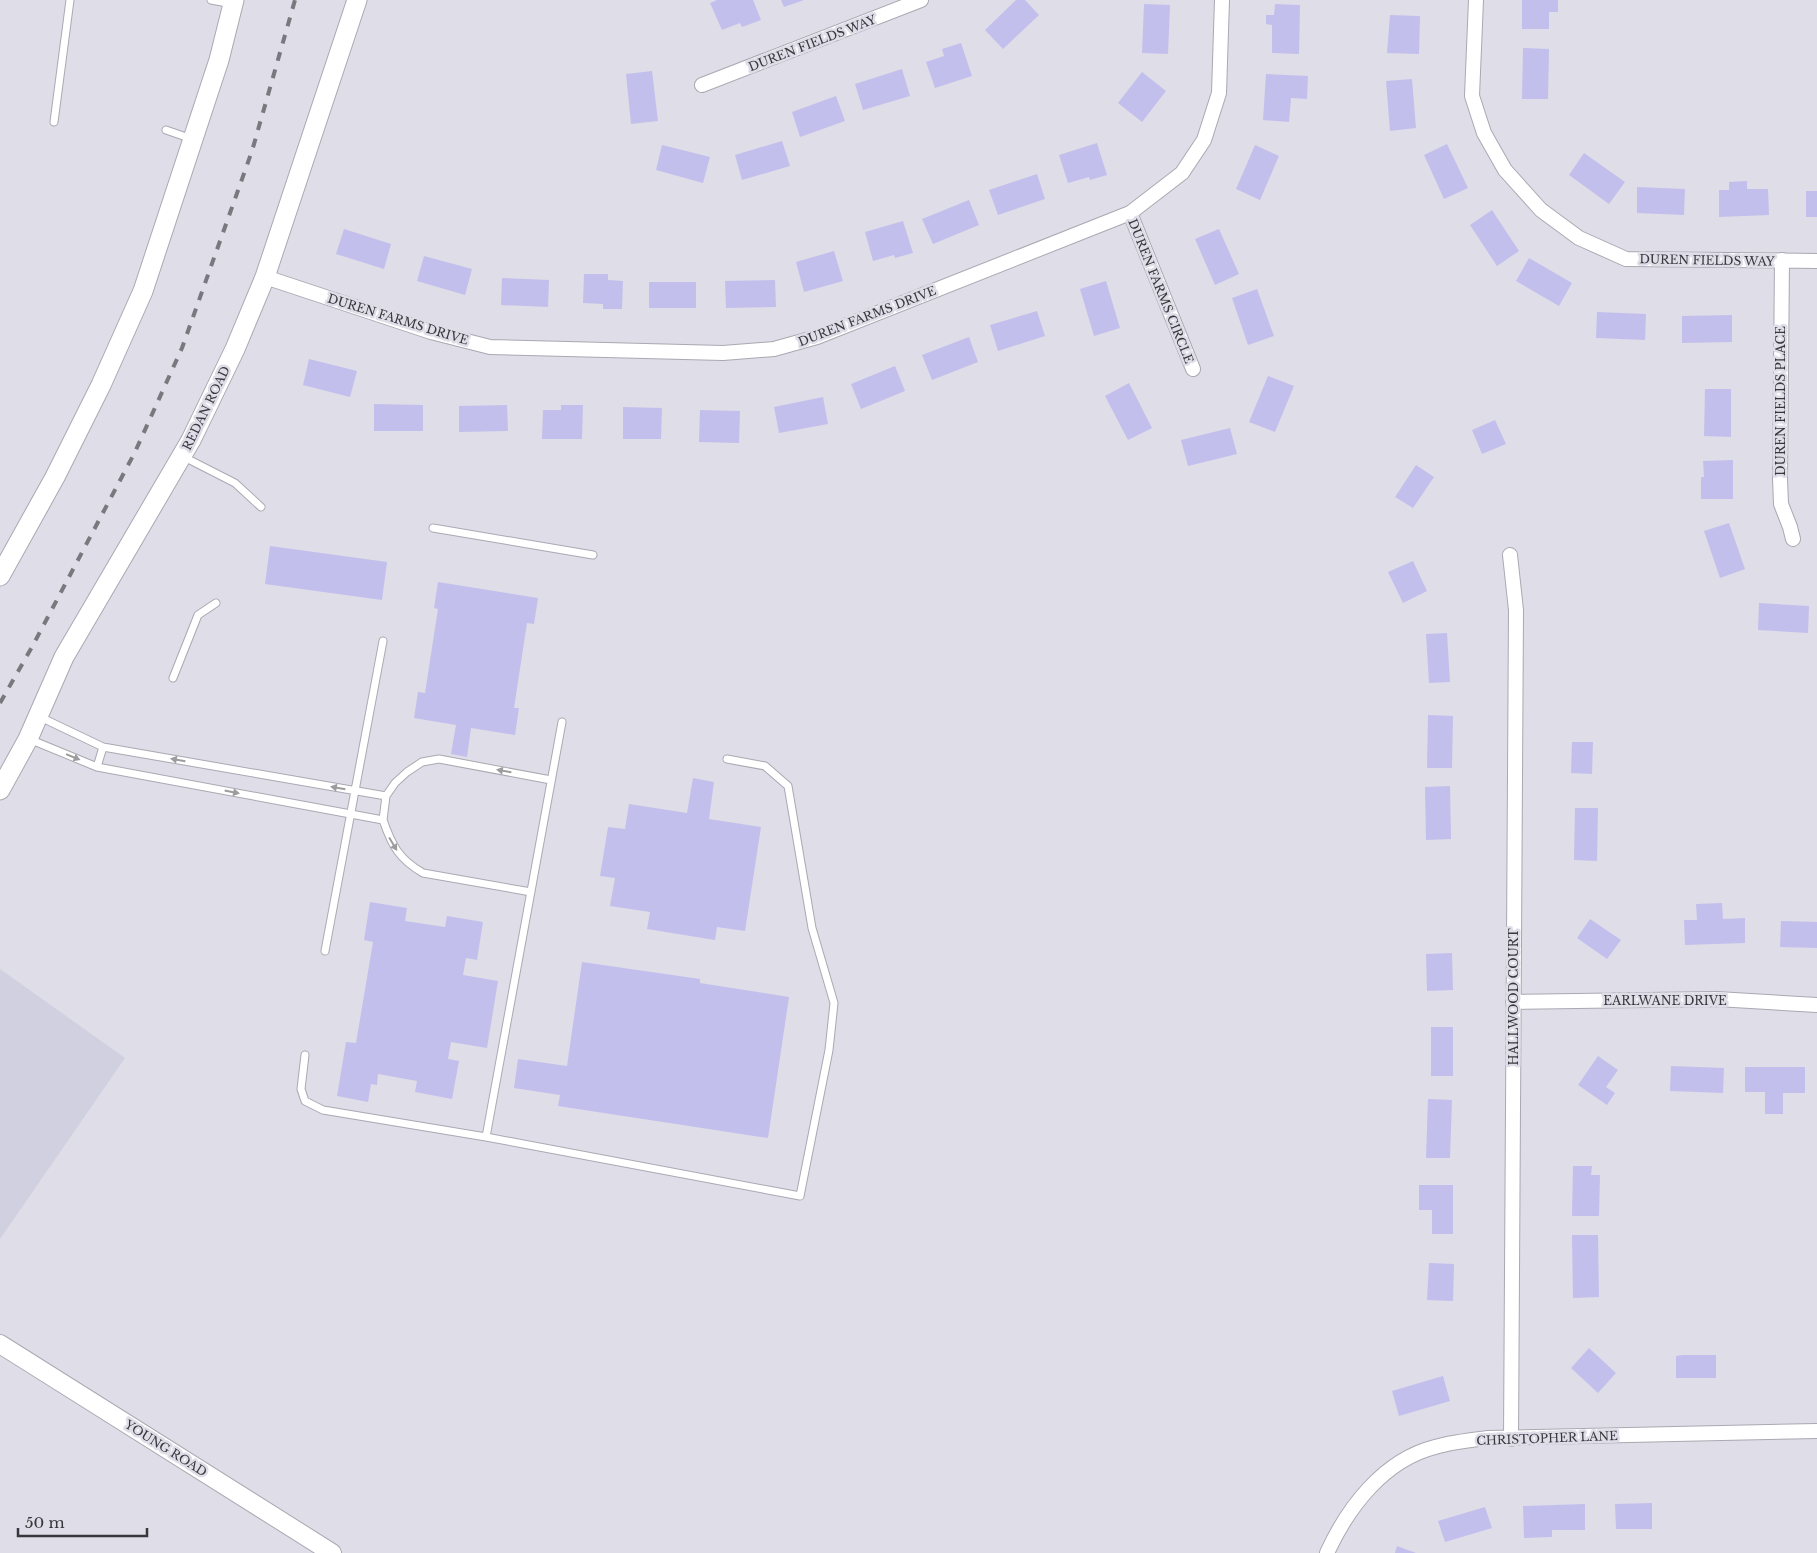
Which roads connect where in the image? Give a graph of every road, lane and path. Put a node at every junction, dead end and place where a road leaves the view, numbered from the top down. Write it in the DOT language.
graph roads {
  1 [pos="70,0"];
  2 [pos="212,0"];
  3 [pos="357,0"];
  4 [pos="921,0"];
  5 [pos="1222,0"];
  6 [pos="1476,0"];
  7 [pos="233,2"];
  8 [pos="702,86"];
  9 [pos="54,122"];
  10 [pos="166,130"];
  11 [pos="193,139"];
  12 [pos="1130,213"];
  13 [pos="1782,260"];
  14 [pos="1817,261"];
  15 [pos="265,277"];
  16 [pos="1193,369"];
  17 [pos="182,456"];
  18 [pos="261,507"];
  19 [pos="434,528"];
  20 [pos="1793,539"];
  21 [pos="593,555"];
  22 [pos="1510,555"];
  23 [pos="0,576"];
  24 [pos="216,603"];
  25 [pos="383,641"];
  26 [pos="173,678"];
  27 [pos="38,716"];
  28 [pos="562,722"];
  29 [pos="28,739"];
  30 [pos="103,747"];
  31 [pos="727,759"];
  32 [pos="96,767"];
  33 [pos="552,780"];
  34 [pos="0,790"];
  35 [pos="355,790"];
  36 [pos="386,796"];
  37 [pos="351,814"];
  38 [pos="383,820"];
  39 [pos="531,892"];
  40 [pos="325,951"];
  41 [pos="1513,1002"];
  42 [pos="1817,1005"];
  43 [pos="305,1055"];
  44 [pos="486,1137"];
  45 [pos="0,1344"];
  46 [pos="1817,1431"];
  47 [pos="1511,1439"];
  48 [pos="332,1553"];
  49 [pos="1327,1553"];
  1 -- 9 [label="lane"];
  2 -- 7 [label="lane"];
  3 -- 15 [label="main road, REDAN ROAD"];
  4 -- 8 [label="street, DUREN FIELDS WAY"];
  5 -- 12 [label="street, DUREN FARMS DRIVE"];
  6 -- 13 [label="street, DUREN FIELDS WAY"];
  7 -- 11 [label="main road"];
  10 -- 11 [label="lane"];
  11 -- 23 [label="main road"];
  12 -- 15 [label="street, DUREN FARMS DRIVE"];
  12 -- 16 [label="street, DUREN FARMS CIRCLE"];
  13 -- 14 [label="street, DUREN FIELDS WAY"];
  13 -- 20 [label="street, DUREN FIELDS PLACE"];
  15 -- 17 [label="main road, REDAN ROAD"];
  17 -- 18 [label="lane"];
  17 -- 27 [label="main road, REDAN ROAD"];
  19 -- 21 [label="lane"];
  22 -- 41 [label="street, HALLWOOD COURT"];
  24 -- 26 [label="lane"];
  25 -- 35 [label="lane"];
  27 -- 29 [label="main road, REDAN ROAD"];
  27 -- 30 [label="lane"];
  28 -- 33 [label="lane"];
  29 -- 32 [label="lane, one-way"];
  29 -- 34 [label="main road, REDAN ROAD"];
  30 -- 32 [label="lane"];
  35 -- 30 [label="lane, one-way"];
  31 -- 44 [label="lane"];
  32 -- 37 [label="lane, one-way"];
  33 -- 36 [label="lane, one-way"];
  33 -- 39 [label="lane"];
  35 -- 36 [label="lane"];
  35 -- 37 [label="lane"];
  36 -- 38 [label="lane"];
  37 -- 38 [label="lane"];
  37 -- 40 [label="lane"];
  38 -- 39 [label="lane, one-way"];
  39 -- 44 [label="lane"];
  41 -- 42 [label="street, EARLWANE DRIVE"];
  41 -- 47 [label="street, HALLWOOD COURT"];
  43 -- 44 [label="lane"];
  45 -- 48 [label="street, YOUNG ROAD"];
  46 -- 47 [label="street, CHRISTOPHER LANE"];
  47 -- 49 [label="street, CHRISTOPHER LANE"];
}
